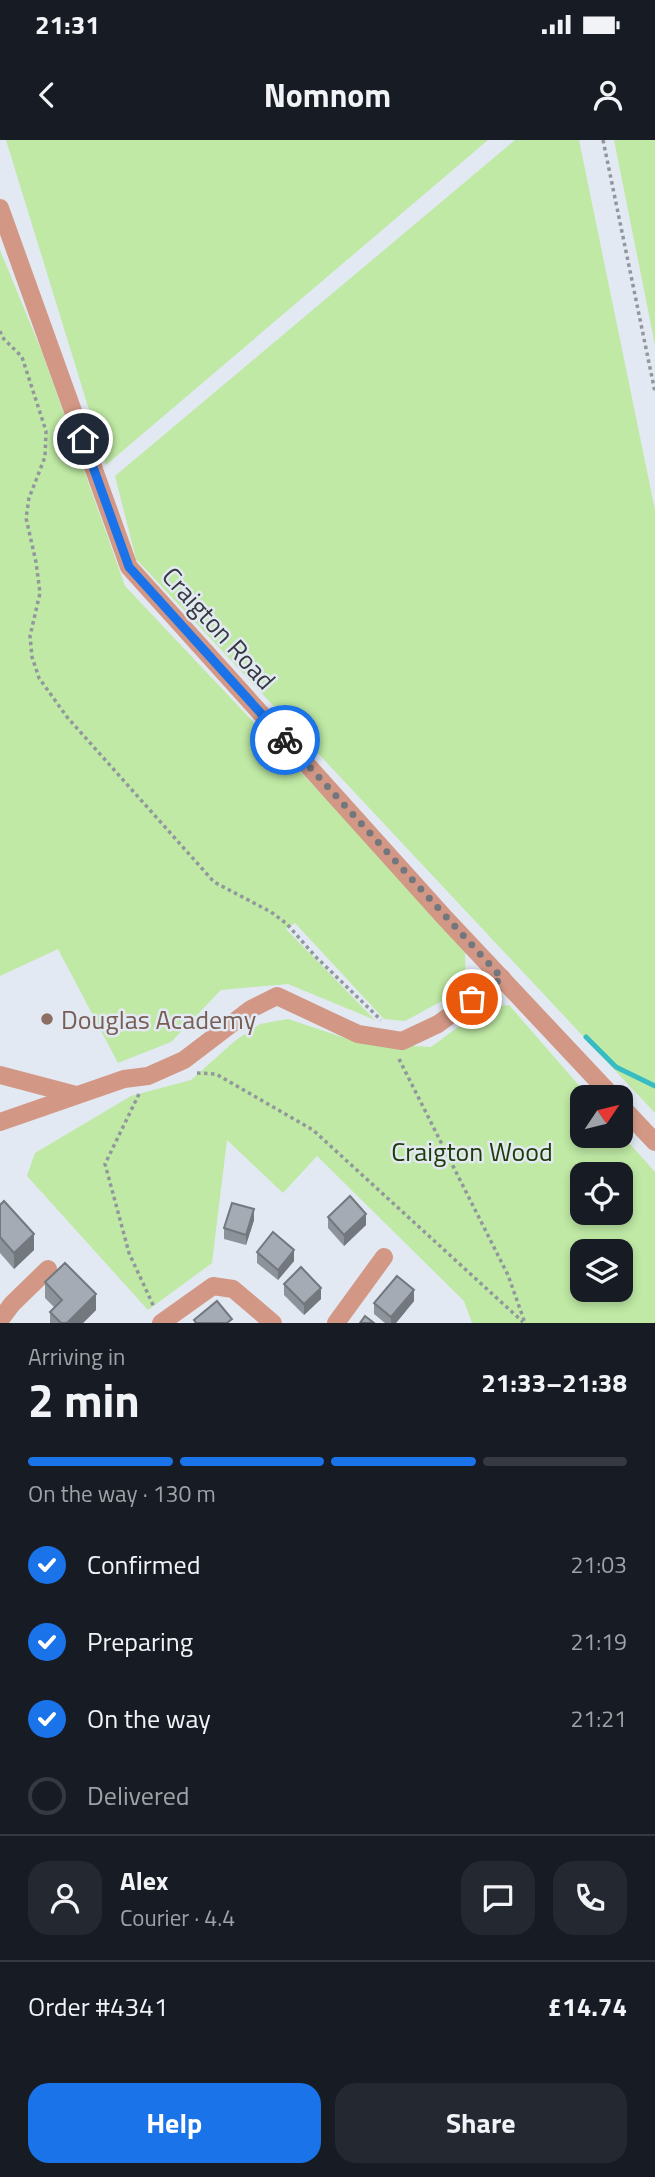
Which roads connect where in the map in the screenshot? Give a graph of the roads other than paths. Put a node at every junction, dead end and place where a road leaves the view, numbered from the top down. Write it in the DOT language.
graph roads {
  1 [pos="0,208"];
  2 [pos="502,978"];
  3 [pos="0,1075"];
  4 [pos="602,1085"];
  5 [pos="76,1095"];
  6 [pos="634,1120"];
  7 [pos="0,1122"];
  8 [pos="655,1142"];
  9 [pos="384,1257"];
  10 [pos="48,1269"];
  11 [pos="6,1298"];
  12 [pos="0,1320"];
  13 [pos="161,1323"];
  14 [pos="273,1323"];
  15 [pos="337,1323"];
  1 -- 2 [label="street, Craigton Road"];
  2 -- 4 [label="street, Craigton Road"];
  2 -- 5 [label="street"];
  3 -- 5 [label="street"];
  5 -- 7 [label="street"];
  6 -- 8 [label="street"];
  9 -- 15 [label="street"];
  10 -- 11 [label="street"];
  11 -- 12 [label="street"];
  13 -- 14 [label="street"];
}
